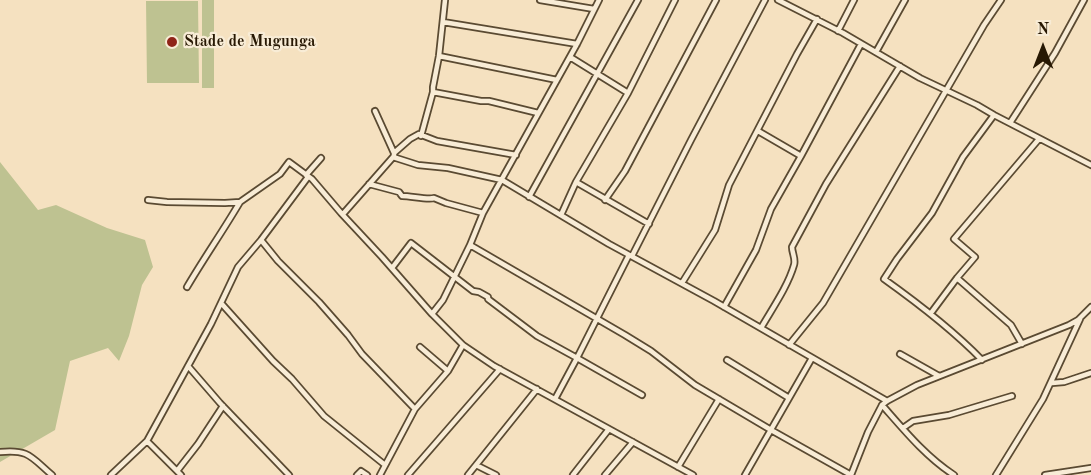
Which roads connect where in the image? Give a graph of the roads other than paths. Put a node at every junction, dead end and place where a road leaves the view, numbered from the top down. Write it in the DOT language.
graph roads {
  1 [pos="445,0"];
  2 [pos="540,0"];
  3 [pos="598,0"];
  4 [pos="639,0"];
  5 [pos="675,0"];
  6 [pos="716,0"];
  7 [pos="765,0"];
  8 [pos="778,0"];
  9 [pos="854,0"];
  10 [pos="905,0"];
  11 [pos="1001,0"];
  12 [pos="1084,0"];
  13 [pos="594,9"];
  14 [pos="816,19"];
  15 [pos="443,22"];
  16 [pos="838,31"];
  17 [pos="577,44"];
  18 [pos="861,44"];
  19 [pos="876,52"];
  20 [pos="439,56"];
  21 [pos="570,57"];
  22 [pos="900,66"];
  23 [pos="597,74"];
  24 [pos="557,80"];
  25 [pos="946,90"];
  26 [pos="433,92"];
  27 [pos="628,93"];
  28 [pos="375,111"];
  29 [pos="538,113"];
  30 [pos="994,116"];
  31 [pos="1010,123"];
  32 [pos="758,131"];
  33 [pos="421,136"];
  34 [pos="1039,139"];
  35 [pos="393,155"];
  36 [pos="516,155"];
  37 [pos="801,156"];
  38 [pos="321,158"];
  39 [pos="1091,165"];
  40 [pos="307,176"];
  41 [pos="502,180"];
  42 [pos="576,182"];
  43 [pos="369,184"];
  44 [pos="529,197"];
  45 [pos="148,200"];
  46 [pos="605,200"];
  47 [pos="240,202"];
  48 [pos="483,213"];
  49 [pos="343,214"];
  50 [pos="561,215"];
  51 [pos="649,224"];
  52 [pos="261,240"];
  53 [pos="470,245"];
  54 [pos="631,256"];
  55 [pos="392,268"];
  56 [pos="454,277"];
  57 [pos="957,278"];
  58 [pos="682,283"];
  59 [pos="187,287"];
  60 [pos="221,303"];
  61 [pos="724,307"];
  62 [pos="1091,307"];
  63 [pos="931,313"];
  64 [pos="432,314"];
  65 [pos="1082,317"];
  66 [pos="597,318"];
  67 [pos="761,328"];
  68 [pos="1022,344"];
  69 [pos="463,345"];
  70 [pos="789,345"];
  71 [pos="420,347"];
  72 [pos="900,354"];
  73 [pos="577,358"];
  74 [pos="812,358"];
  75 [pos="727,360"];
  76 [pos="982,360"];
  77 [pos="188,366"];
  78 [pos="500,369"];
  79 [pos="448,372"];
  80 [pos="1091,373"];
  81 [pos="939,376"];
  82 [pos="1052,383"];
  83 [pos="537,389"];
  84 [pos="642,395"];
  85 [pos="1012,396"];
  86 [pos="789,398"];
  87 [pos="555,399"];
  88 [pos="719,399"];
  89 [pos="884,403"];
  90 [pos="223,406"];
  91 [pos="415,410"];
  92 [pos="903,428"];
  93 [pos="609,429"];
  94 [pos="771,430"];
  95 [pos="147,441"];
  96 [pos="633,442"];
  97 [pos="0,452"];
  98 [pos="385,465"];
  99 [pos="476,465"];
  100 [pos="678,467"];
  101 [pos="1091,468"];
  102 [pos="179,473"];
  103 [pos="52,475"];
  104 [pos="111,475"];
  105 [pos="289,475"];
  106 [pos="357,475"];
  107 [pos="367,475"];
  108 [pos="381,475"];
  109 [pos="408,475"];
  110 [pos="468,475"];
  111 [pos="496,475"];
  112 [pos="573,475"];
  113 [pos="605,475"];
  114 [pos="693,475"];
  115 [pos="745,475"];
  116 [pos="851,475"];
  117 [pos="954,475"];
  118 [pos="996,475"];
  119 [pos="1045,475"];
  1 -- 15 [label="street"];
  2 -- 13 [label="street"];
  3 -- 13 [label="street"];
  4 -- 23 [label="street"];
  5 -- 27 [label="street"];
  6 -- 46 [label="street"];
  7 -- 51 [label="street"];
  8 -- 14 [label="street"];
  9 -- 16 [label="street"];
  10 -- 19 [label="street"];
  11 -- 25 [label="street"];
  12 -- 31 [label="street"];
  13 -- 17 [label="street"];
  14 -- 16 [label="street"];
  14 -- 32 [label="street"];
  15 -- 17 [label="street"];
  15 -- 20 [label="street"];
  16 -- 18 [label="street"];
  17 -- 21 [label="street"];
  18 -- 19 [label="street"];
  18 -- 37 [label="street"];
  19 -- 22 [label="street"];
  20 -- 24 [label="street"];
  20 -- 26 [label="street"];
  21 -- 23 [label="street"];
  21 -- 24 [label="street"];
  22 -- 25 [label="street"];
  22 -- 67 [label="street"];
  23 -- 27 [label="street"];
  23 -- 44 [label="street"];
  24 -- 29 [label="street"];
  25 -- 30 [label="street"];
  25 -- 70 [label="street"];
  26 -- 29 [label="street"];
  26 -- 33 [label="street"];
  27 -- 42 [label="street"];
  28 -- 35 [label="street"];
  29 -- 36 [label="street"];
  30 -- 31 [label="street"];
  30 -- 63 [label="street"];
  31 -- 34 [label="street"];
  32 -- 37 [label="street"];
  32 -- 58 [label="street"];
  33 -- 35 [label="street"];
  33 -- 36 [label="street"];
  34 -- 39 [label="street"];
  34 -- 57 [label="street"];
  35 -- 41 [label="street"];
  35 -- 43 [label="street"];
  36 -- 41 [label="street"];
  37 -- 61 [label="street"];
  38 -- 40 [label="street"];
  40 -- 47 [label="street"];
  40 -- 49 [label="street"];
  40 -- 52 [label="street"];
  41 -- 44 [label="street"];
  41 -- 48 [label="street"];
  42 -- 46 [label="street"];
  42 -- 50 [label="street"];
  43 -- 48 [label="street"];
  43 -- 49 [label="street"];
  44 -- 50 [label="street"];
  45 -- 47 [label="street"];
  46 -- 51 [label="street"];
  47 -- 59 [label="street"];
  48 -- 53 [label="street"];
  49 -- 55 [label="street"];
  50 -- 54 [label="street"];
  51 -- 54 [label="street"];
  52 -- 60 [label="street"];
  52 -- 91 [label="street"];
  53 -- 56 [label="street"];
  53 -- 66 [label="street"];
  54 -- 58 [label="street"];
  54 -- 66 [label="street"];
  55 -- 56 [label="street"];
  55 -- 64 [label="street"];
  56 -- 64 [label="street"];
  56 -- 73 [label="street"];
  57 -- 63 [label="street"];
  57 -- 68 [label="street"];
  58 -- 61 [label="street"];
  60 -- 77 [label="street"];
  60 -- 98 [label="street"];
  61 -- 67 [label="street"];
  62 -- 65 [label="street"];
  63 -- 76 [label="street"];
  64 -- 69 [label="street"];
  65 -- 68 [label="street"];
  65 -- 82 [label="street"];
  66 -- 73 [label="street"];
  66 -- 88 [label="street"];
  67 -- 70 [label="street"];
  68 -- 76 [label="street"];
  69 -- 78 [label="street"];
  69 -- 79 [label="street"];
  70 -- 74 [label="street"];
  71 -- 79 [label="street"];
  72 -- 81 [label="street"];
  73 -- 84 [label="street"];
  73 -- 87 [label="street"];
  74 -- 86 [label="street"];
  74 -- 89 [label="street"];
  75 -- 86 [label="street"];
  76 -- 81 [label="street"];
  77 -- 90 [label="street"];
  77 -- 95 [label="street"];
  78 -- 83 [label="street"];
  78 -- 109 [label="street"];
  79 -- 91 [label="street"];
  80 -- 82 [label="street"];
  81 -- 89 [label="street"];
  82 -- 118 [label="street"];
  83 -- 87 [label="street"];
  83 -- 99 [label="street"];
  85 -- 92 [label="street"];
  86 -- 94 [label="street"];
  87 -- 93 [label="street"];
  88 -- 94 [label="street"];
  88 -- 100 [label="street"];
  89 -- 92 [label="street"];
  89 -- 116 [label="street"];
  90 -- 102 [label="street"];
  90 -- 105 [label="street"];
  91 -- 98 [label="street"];
  92 -- 117 [label="street"];
  93 -- 96 [label="street"];
  93 -- 112 [label="street"];
  94 -- 115 [label="street"];
  94 -- 116 [label="street"];
  95 -- 102 [label="street"];
  95 -- 104 [label="street"];
  96 -- 100 [label="street"];
  96 -- 113 [label="street"];
  97 -- 103 [label="street"];
  98 -- 108 [label="street"];
  99 -- 110 [label="street"];
  99 -- 111 [label="street"];
  100 -- 114 [label="street"];
  101 -- 119 [label="street"];
  106 -- 107 [label="street"];
}
